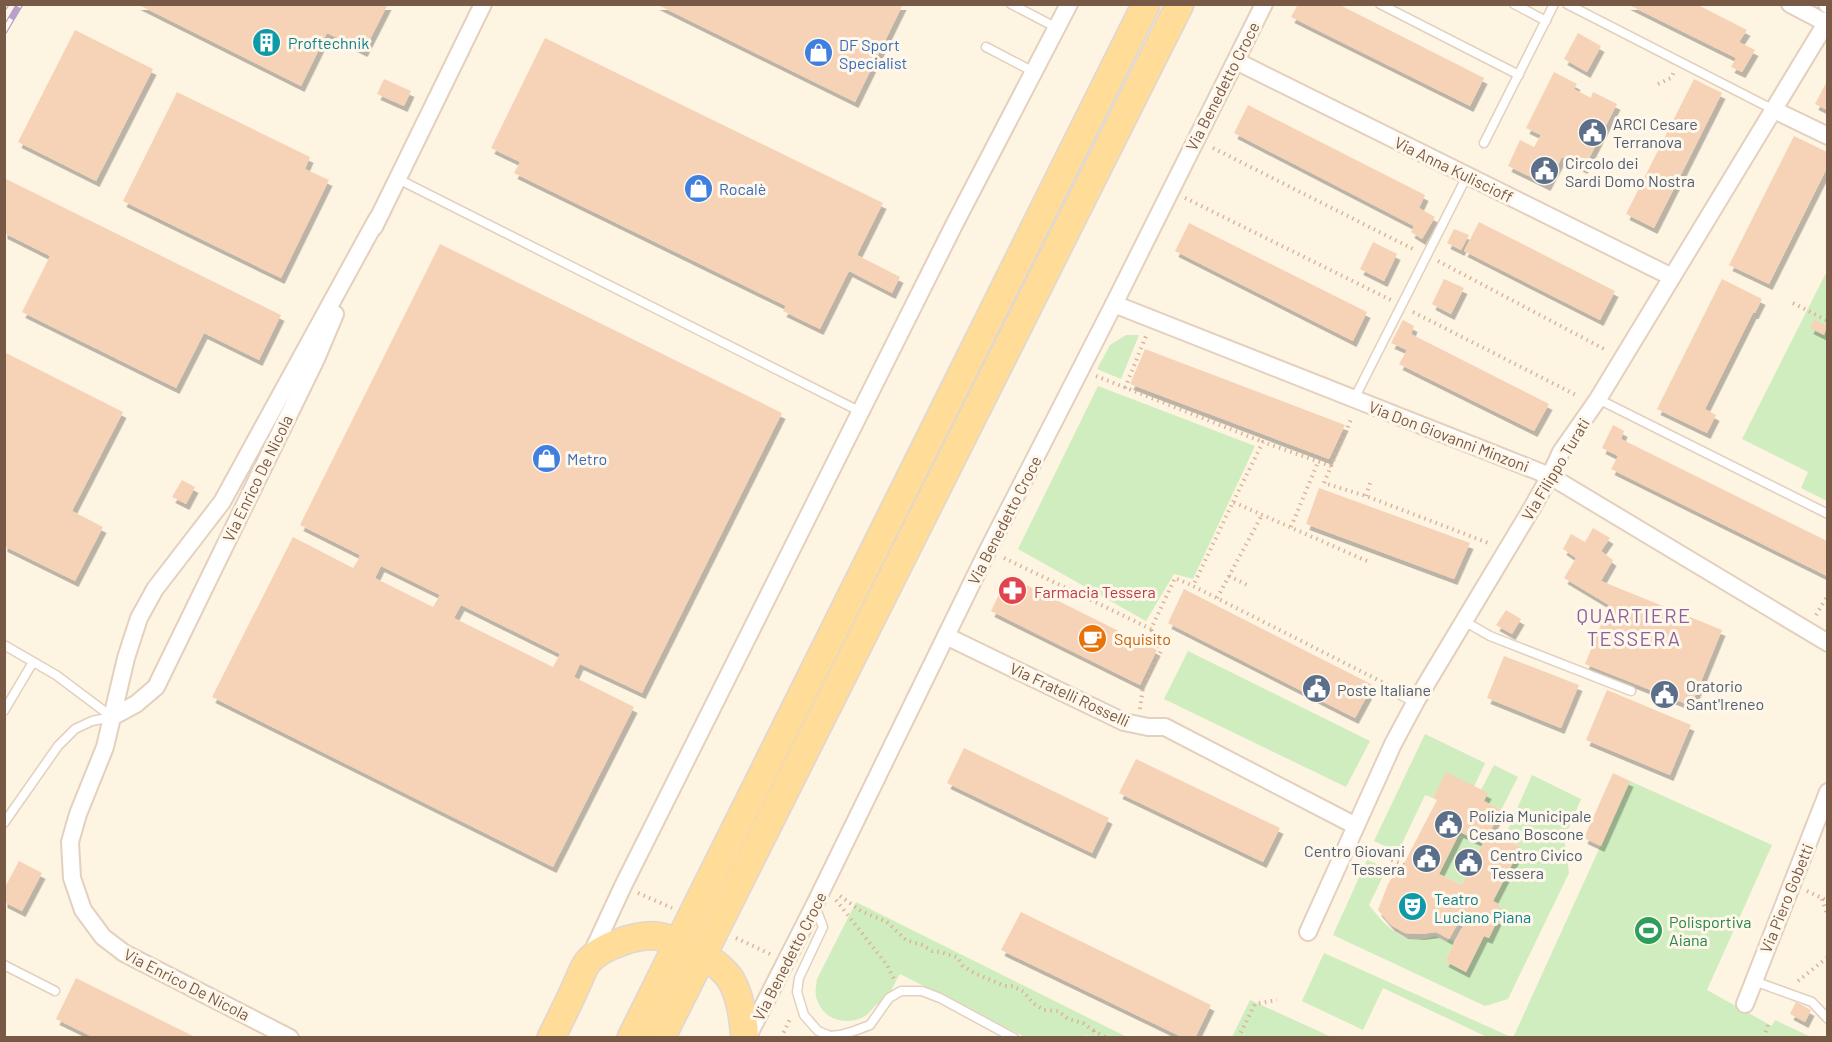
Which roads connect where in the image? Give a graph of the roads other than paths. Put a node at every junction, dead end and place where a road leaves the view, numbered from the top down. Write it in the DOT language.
graph roads {
  1 [pos="483,4"];
  2 [pos="1011,4"];
  3 [pos="1069,4"];
  4 [pos="1146,4"];
  5 [pos="1179,4"];
  6 [pos="1264,4"];
  7 [pos="1380,4"];
  8 [pos="1514,4"];
  9 [pos="1554,4"];
  10 [pos="1567,4"];
  11 [pos="1790,4"];
  12 [pos="1546,21"];
  13 [pos="1827,22"];
  14 [pos="1057,28"];
  15 [pos="986,47"];
  16 [pos="1236,61"];
  17 [pos="1034,72"];
  18 [pos="1519,75"];
  19 [pos="1774,110"];
  20 [pos="1827,136"];
  21 [pos="1484,143"];
  22 [pos="1467,176"];
  23 [pos="396,178"];
  24 [pos="377,219"];
  25 [pos="1672,277"];
  26 [pos="1114,304"];
  27 [pos="1354,399"];
  28 [pos="1597,401"];
  29 [pos="861,412"];
  30 [pos="1550,476"];
  31 [pos="1827,514"];
  32 [pos="1464,621"];
  33 [pos="946,636"];
  34 [pos="1827,643"];
  35 [pos="4,645"];
  36 [pos="33,662"];
  37 [pos="1631,691"];
  38 [pos="4,711"];
  39 [pos="112,717"];
  40 [pos="1827,792"];
  41 [pos="4,823"];
  42 [pos="1353,834"];
  43 [pos="814,906"];
  44 [pos="1308,932"];
  45 [pos="678,944"];
  46 [pos="702,955"];
  47 [pos="587,963"];
  48 [pos="4,964"];
  49 [pos="1754,981"];
  50 [pos="56,991"];
  51 [pos="1745,1004"];
  52 [pos="1827,1018"];
  53 [pos="870,1024"];
  54 [pos="290,1038"];
  55 [pos="551,1038"];
  56 [pos="632,1038"];
  57 [pos="661,1038"];
  58 [pos="746,1038"];
  59 [pos="863,1038"];
  60 [pos="1014,1038"];
  1 -- 23 [label="street, Via Enrico De Nicola"];
  2 -- 14 [label="lane"];
  3 -- 14 [label="street"];
  4 -- 45 [label="main road"];
  5 -- 46 [label="main road"];
  6 -- 16 [label="street, Via Benedetto Croce"];
  7 -- 18 [label="lane"];
  8 -- 12 [label="lane"];
  9 -- 12 [label="lane"];
  10 -- 19 [label="lane"];
  11 -- 13 [label="street"];
  12 -- 18 [label="lane"];
  13 -- 19 [label="street, Via Filippo Turati"];
  14 -- 17 [label="street"];
  15 -- 17 [label="lane"];
  16 -- 22 [label="street, Via Anna Kuliscioff"];
  16 -- 26 [label="street, Via Benedetto Croce"];
  17 -- 29 [label="street"];
  18 -- 21 [label="lane"];
  19 -- 20 [label="street"];
  19 -- 25 [label="street, Via Filippo Turati"];
  22 -- 25 [label="street, Via Anna Kuliscioff"];
  22 -- 27 [label="lane"];
  23 -- 24 [label="street, Via Enrico De Nicola"];
  23 -- 29 [label="lane"];
  24 -- 39 [label="street, Via Enrico De Nicola"];
  24 -- 39 [label="street, Via Enrico De Nicola"];
  25 -- 28 [label="street, Via Filippo Turati"];
  26 -- 27 [label="street, Via Don Giovanni Minzoni"];
  26 -- 33 [label="street, Via Benedetto Croce"];
  27 -- 30 [label="street, Via Don Giovanni Minzoni"];
  28 -- 30 [label="street, Via Filippo Turati"];
  28 -- 31 [label="lane"];
  29 -- 47 [label="street"];
  30 -- 32 [label="street, Via Filippo Turati"];
  30 -- 34 [label="street, Via Don Giovanni Minzoni"];
  32 -- 37 [label="lane"];
  32 -- 42 [label="street, Via Filippo Turati"];
  33 -- 42 [label="street, Via Fratelli Rosselli"];
  33 -- 43 [label="street, Via Benedetto Croce"];
  35 -- 36 [label="lane"];
  36 -- 38 [label="lane"];
  36 -- 39 [label="lane"];
  39 -- 41 [label="lane"];
  39 -- 54 [label="street, Via Enrico De Nicola"];
  40 -- 49 [label="street, Via Piero Gobetti"];
  42 -- 44 [label="street, Via Filippo Turati"];
  43 -- 53 [label="lane"];
  43 -- 58 [label="street, Via Benedetto Croce"];
  45 -- 46 [label="main road, Via Benedetto Croce"];
  45 -- 47 [label="main road, Via Benedetto Croce"];
  45 -- 56 [label="main road"];
  46 -- 57 [label="main road"];
  46 -- 58 [label="main road, Via Benedetto Croce"];
  47 -- 55 [label="main road"];
  48 -- 50 [label="lane"];
  49 -- 51 [label="street, Via Piero Gobetti"];
  49 -- 52 [label="lane"];
  53 -- 59 [label="lane"];
  53 -- 60 [label="lane"];
}
